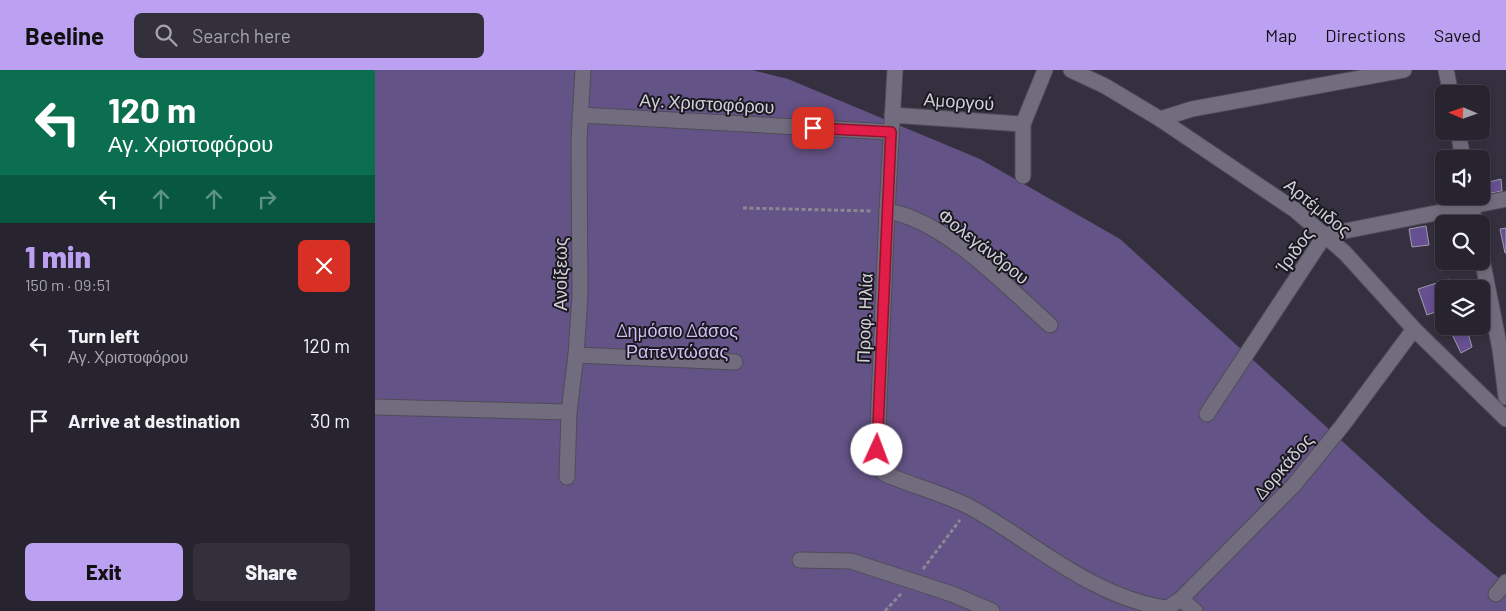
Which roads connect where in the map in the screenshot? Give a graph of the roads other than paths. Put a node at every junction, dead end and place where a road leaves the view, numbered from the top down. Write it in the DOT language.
graph roads {
  1 [pos="583,70"];
  2 [pos="895,70"];
  3 [pos="1045,70"];
  4 [pos="1071,70"];
  5 [pos="1403,70"];
  6 [pos="1446,70"];
  7 [pos="1449,85"];
  8 [pos="580,115"];
  9 [pos="892,115"];
  10 [pos="1160,119"];
  11 [pos="1023,124"];
  12 [pos="891,132"];
  13 [pos="1023,176"];
  14 [pos="1506,199"];
  15 [pos="1490,200"];
  16 [pos="1454,205"];
  17 [pos="887,211"];
  18 [pos="1325,235"];
  19 [pos="1485,270"];
  20 [pos="1050,325"];
  21 [pos="1414,329"];
  22 [pos="1503,349"];
  23 [pos="576,355"];
  24 [pos="735,362"];
  25 [pos="1506,397"];
  26 [pos="375,407"];
  27 [pos="569,412"];
  28 [pos="1207,414"];
  29 [pos="1506,419"];
  30 [pos="567,477"];
  31 [pos="800,560"];
  32 [pos="1181,598"];
  33 [pos="1135,608"];
  34 [pos="1163,610"];
  35 [pos="992,611"];
  36 [pos="1195,611"];
  1 -- 8 [label="street, Ανοίξεως"];
  2 -- 9 [label="street, Προφ. Ηλία"];
  3 -- 11 [label="street"];
  4 -- 10 [label="street, Αρτέμιδος"];
  5 -- 10 [label="street"];
  6 -- 7 [label="street"];
  8 -- 12 [label="street, Αγ. Χριστοφόρου"];
  8 -- 23 [label="street, Ανοίξεως"];
  9 -- 11 [label="street, Αμοργού"];
  9 -- 12 [label="street, Προφ. Ηλία"];
  10 -- 18 [label="street, Αρτέμιδος"];
  11 -- 13 [label="street"];
  12 -- 17 [label="street, Προφ. Ηλία"];
  14 -- 15 [label="street, Ίριδος"];
  16 -- 18 [label="street, Ίριδος"];
  17 -- 20 [label="street, Φολεγάνδρου"];
  17 -- 33 [label="street, Προφ. Ηλία"];
  18 -- 21 [label="street, Αρτέμιδος"];
  18 -- 28 [label="street, Ίριδος"];
  19 -- 22 [label="street"];
  21 -- 29 [label="street, Αρτέμιδος"];
  21 -- 32 [label="street, Δορκάδος"];
  22 -- 25 [label="street"];
  23 -- 24 [label="street"];
  23 -- 27 [label="street, Ανοίξεως"];
  26 -- 27 [label="street"];
  27 -- 30 [label="street, Ανοίξεως"];
  31 -- 35 [label="street"];
  32 -- 34 [label="street, Δορκάδος"];
  32 -- 36 [label="street"];
  33 -- 34 [label="street"];
}
